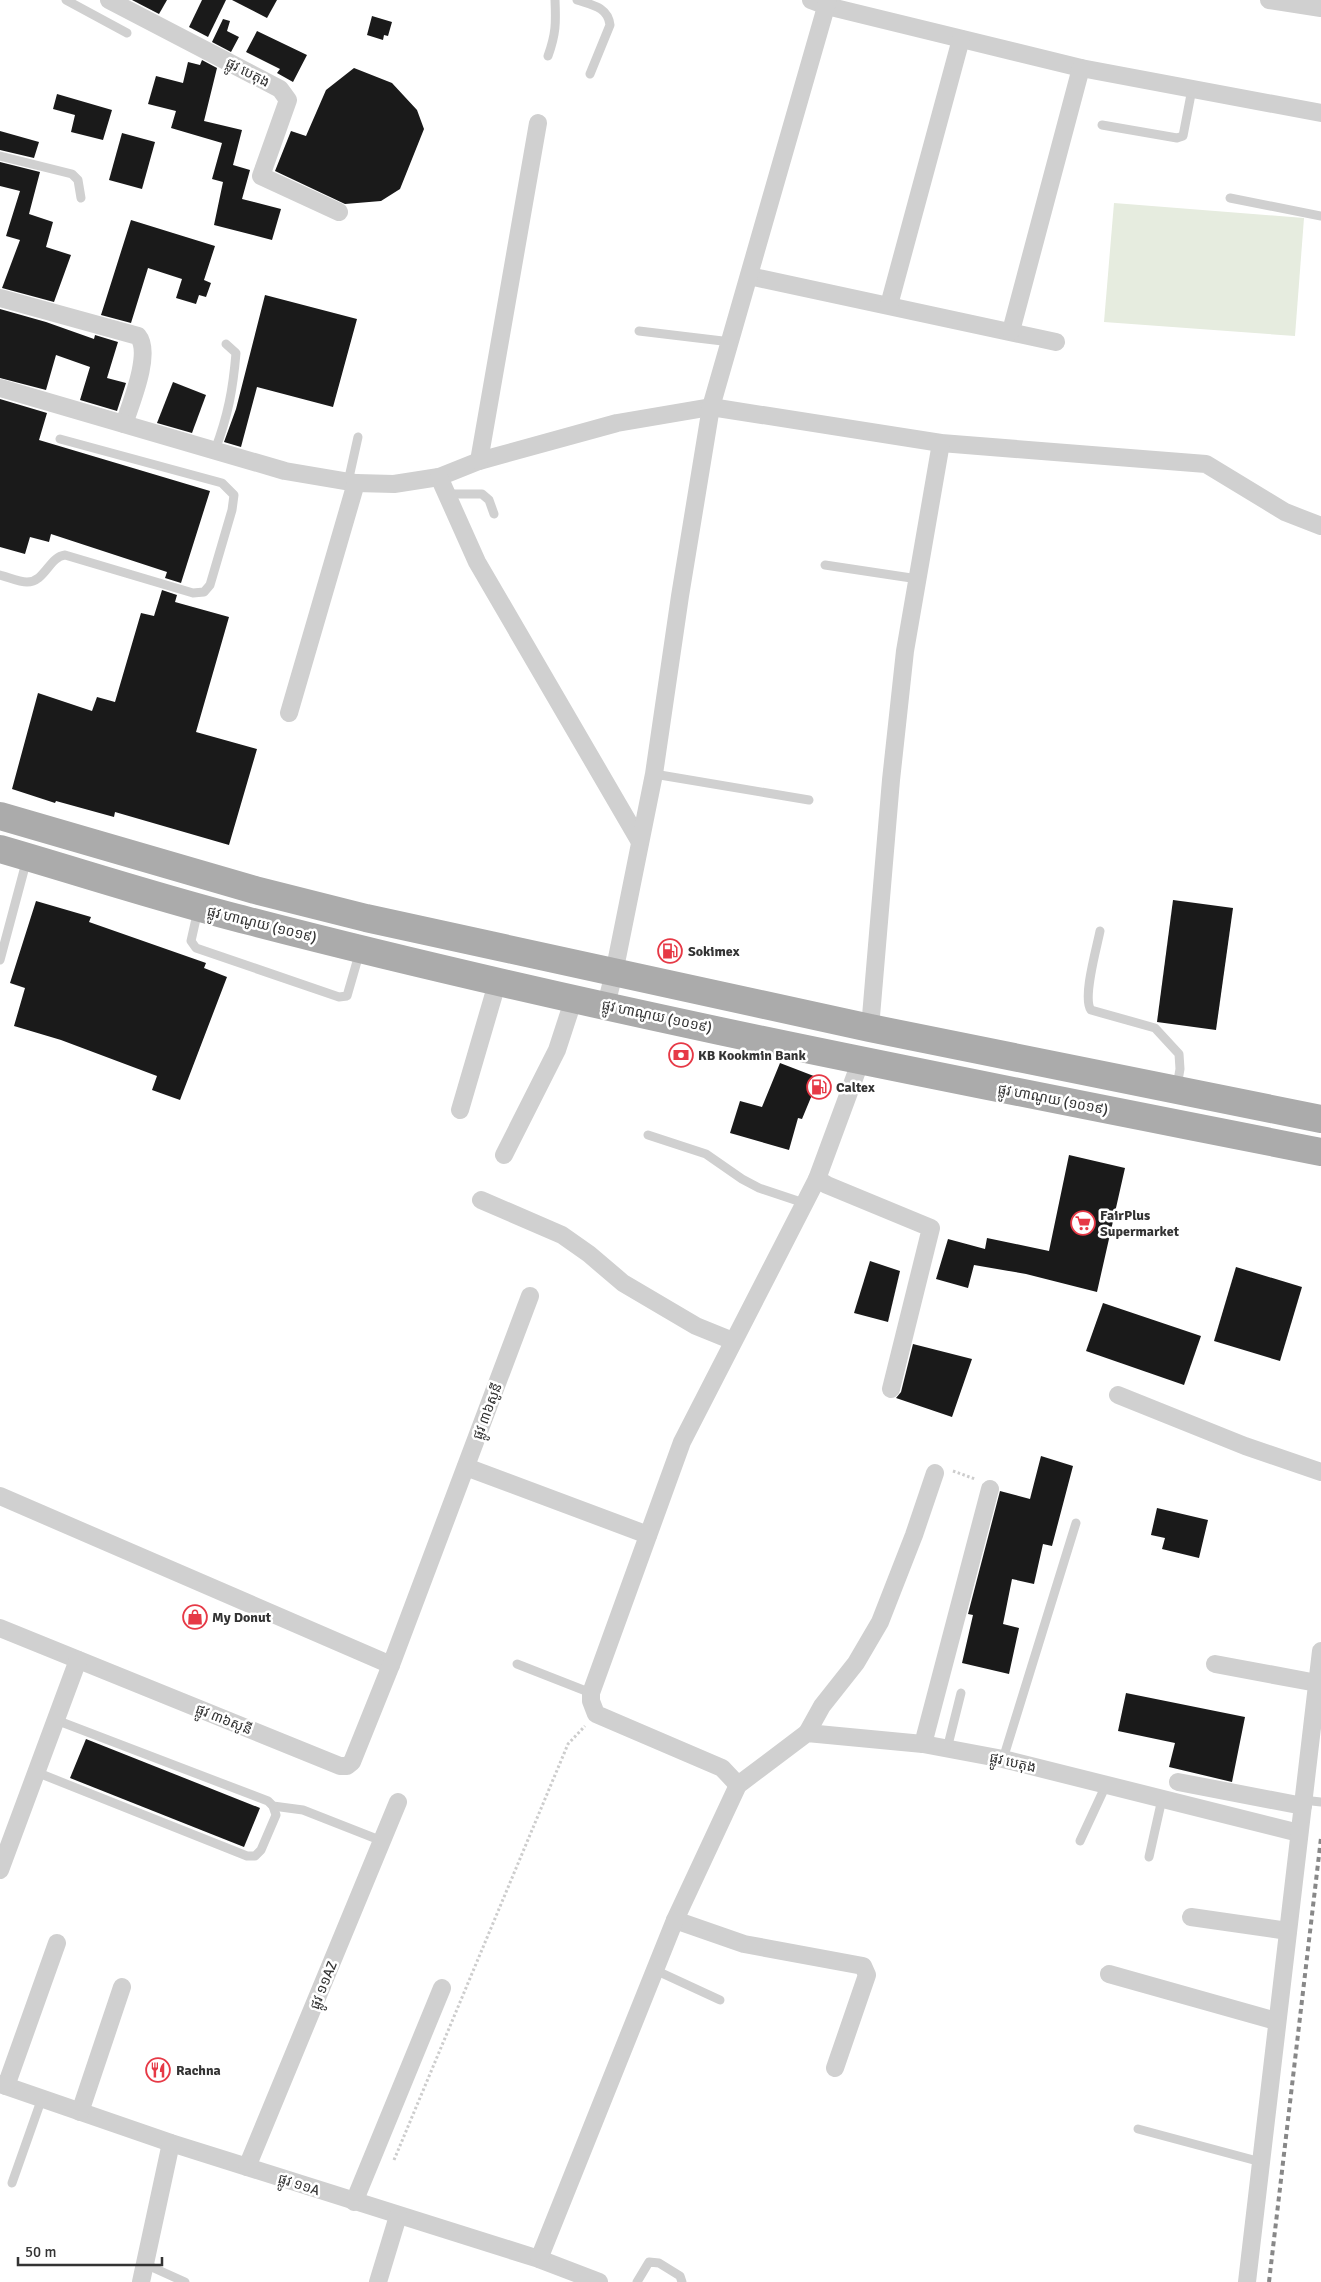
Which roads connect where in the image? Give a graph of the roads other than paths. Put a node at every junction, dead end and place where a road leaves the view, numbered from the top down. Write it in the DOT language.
graph roads {
  1 [pos="66,0"];
  2 [pos="109,0"];
  3 [pos="555,0"];
  4 [pos="577,0"];
  5 [pos="1269,0"];
  6 [pos="822,2"];
  7 [pos="1321,8"];
  8 [pos="127,33"];
  9 [pos="961,39"];
  10 [pos="548,56"];
  11 [pos="1081,68"];
  12 [pos="590,74"];
  13 [pos="1192,89"];
  14 [pos="1321,113"];
  15 [pos="538,123"];
  16 [pos="1102,124"];
  17 [pos="0,156"];
  18 [pos="81,198"];
  19 [pos="1230,198"];
  20 [pos="339,212"];
  21 [pos="1321,216"];
  22 [pos="749,276"];
  23 [pos="0,298"];
  24 [pos="889,305"];
  25 [pos="639,331"];
  26 [pos="1011,331"];
  27 [pos="731,342"];
  28 [pos="1056,342"];
  29 [pos="226,344"];
  30 [pos="0,388"];
  31 [pos="711,407"];
  32 [pos="124,424"];
  33 [pos="358,437"];
  34 [pos="60,438"];
  35 [pos="941,443"];
  36 [pos="215,450"];
  37 [pos="479,461"];
  38 [pos="439,477"];
  39 [pos="352,483"];
  40 [pos="447,494"];
  41 [pos="494,514"];
  42 [pos="1321,526"];
  43 [pos="825,565"];
  44 [pos="0,575"];
  45 [pos="918,579"];
  46 [pos="289,713"];
  47 [pos="654,774"];
  48 [pos="810,800"];
  49 [pos="0,816"];
  50 [pos="640,842"];
  51 [pos="0,849"];
  52 [pos="27,857"];
  53 [pos="198,908"];
  54 [pos="1100,932"];
  55 [pos="361,949"];
  56 [pos="0,960"];
  57 [pos="614,973"];
  58 [pos="498,980"];
  59 [pos="574,998"];
  60 [pos="606,1005"];
  61 [pos="870,1028"];
  62 [pos="861,1060"];
  63 [pos="1176,1090"];
  64 [pos="460,1110"];
  65 [pos="1321,1119"];
  66 [pos="648,1135"];
  67 [pos="1321,1152"];
  68 [pos="504,1155"];
  69 [pos="817,1179"];
  70 [pos="481,1200"];
  71 [pos="804,1204"];
  72 [pos="530,1296"];
  73 [pos="733,1341"];
  74 [pos="891,1389"];
  75 [pos="1118,1395"];
  76 [pos="466,1467"];
  77 [pos="1321,1472"];
  78 [pos="935,1473"];
  79 [pos="990,1488"];
  80 [pos="0,1496"];
  81 [pos="1076,1523"];
  82 [pos="648,1535"];
  83 [pos="0,1628"];
  84 [pos="1321,1652"];
  85 [pos="78,1660"];
  86 [pos="517,1664"];
  87 [pos="1215,1664"];
  88 [pos="391,1665"];
  89 [pos="1317,1683"];
  90 [pos="591,1693"];
  91 [pos="961,1693"];
  92 [pos="56,1720"];
  93 [pos="807,1732"];
  94 [pos="923,1744"];
  95 [pos="946,1749"];
  96 [pos="1003,1759"];
  97 [pos="36,1772"];
  98 [pos="1178,1782"];
  99 [pos="738,1785"];
  100 [pos="1106,1785"];
  101 [pos="1162,1799"];
  102 [pos="398,1802"];
  103 [pos="1321,1802"];
  104 [pos="1303,1803"];
  105 [pos="273,1806"];
  106 [pos="1299,1833"];
  107 [pos="382,1841"];
  108 [pos="1080,1842"];
  109 [pos="1149,1857"];
  110 [pos="0,1870"];
  111 [pos="1191,1917"];
  112 [pos="675,1920"];
  113 [pos="1288,1931"];
  114 [pos="57,1943"];
  115 [pos="655,1970"];
  116 [pos="1110,1974"];
  117 [pos="122,1987"];
  118 [pos="442,1988"];
  119 [pos="720,2000"];
  120 [pos="1276,2022"];
  121 [pos="834,2068"];
  122 [pos="3,2085"];
  123 [pos="42,2098"];
  124 [pos="80,2112"];
  125 [pos="1138,2129"];
  126 [pos="171,2143"];
  127 [pos="1261,2162"];
  128 [pos="247,2167"];
  129 [pos="12,2183"];
  130 [pos="354,2202"];
  131 [pos="398,2216"];
  132 [pos="539,2259"];
  133 [pos="145,2264"];
  134 [pos="141,2282"];
  135 [pos="185,2282"];
  136 [pos="378,2282"];
  137 [pos="599,2282"];
  138 [pos="637,2282"];
  139 [pos="682,2282"];
  140 [pos="1247,2282"];
  1 -- 8 [label="lane"];
  2 -- 20 [label="street, ផ្លូវ បេតុង"];
  3 -- 10 [label="lane"];
  4 -- 12 [label="lane"];
  5 -- 7 [label="street"];
  6 -- 9 [label="street"];
  6 -- 22 [label="street"];
  9 -- 11 [label="street"];
  9 -- 24 [label="street"];
  11 -- 13 [label="street"];
  11 -- 26 [label="street"];
  13 -- 14 [label="street"];
  13 -- 16 [label="lane"];
  15 -- 37 [label="street"];
  17 -- 18 [label="lane"];
  19 -- 21 [label="lane"];
  22 -- 24 [label="street"];
  22 -- 27 [label="street"];
  23 -- 32 [label="street"];
  24 -- 26 [label="street"];
  25 -- 27 [label="lane"];
  26 -- 28 [label="street"];
  27 -- 31 [label="street"];
  29 -- 36 [label="lane"];
  30 -- 32 [label="street"];
  31 -- 35 [label="street"];
  31 -- 37 [label="street"];
  31 -- 47 [label="street"];
  32 -- 36 [label="street"];
  33 -- 39 [label="lane"];
  34 -- 44 [label="lane"];
  35 -- 42 [label="street"];
  35 -- 45 [label="street"];
  36 -- 39 [label="street"];
  37 -- 38 [label="street"];
  38 -- 39 [label="street"];
  38 -- 40 [label="street"];
  39 -- 46 [label="street"];
  40 -- 41 [label="lane"];
  40 -- 50 [label="street"];
  43 -- 45 [label="lane"];
  45 -- 61 [label="street"];
  47 -- 48 [label="lane"];
  47 -- 50 [label="street"];
  49 -- 57 [label="main road"];
  50 -- 57 [label="street"];
  51 -- 52 [label="main road, ផ្លូវ ហាណូយ (១០១៩)"];
  52 -- 53 [label="main road, ផ្លូវ ហាណូយ (១០១៩)"];
  52 -- 56 [label="lane"];
  53 -- 55 [label="main road, ផ្លូវ ហាណូយ (១០១៩)"];
  53 -- 55 [label="lane"];
  54 -- 63 [label="lane"];
  55 -- 58 [label="main road, ផ្លូវ ហាណូយ (១០១៩)"];
  57 -- 60 [label="street"];
  57 -- 61 [label="main road"];
  58 -- 59 [label="main road, ផ្លូវ ហាណូយ (១០១៩)"];
  58 -- 64 [label="street"];
  59 -- 60 [label="main road, ផ្លូវ ហាណូយ (១០១៩)"];
  59 -- 68 [label="street"];
  60 -- 62 [label="main road, ផ្លូវ ហាណូយ (១០១៩)"];
  61 -- 63 [label="main road"];
  62 -- 67 [label="main road, ផ្លូវ ហាណូយ (១០១៩)"];
  62 -- 69 [label="street"];
  63 -- 65 [label="main road"];
  66 -- 71 [label="lane"];
  69 -- 71 [label="street"];
  69 -- 74 [label="street"];
  70 -- 73 [label="street"];
  71 -- 73 [label="street"];
  72 -- 76 [label="street, ផ្លូវ ៣៦សូនី"];
  73 -- 82 [label="street"];
  75 -- 77 [label="street"];
  76 -- 82 [label="street"];
  76 -- 88 [label="street, ផ្លូវ ៣៦សូនី"];
  78 -- 93 [label="street"];
  79 -- 94 [label="street"];
  80 -- 88 [label="street"];
  81 -- 96 [label="lane"];
  82 -- 90 [label="street"];
  83 -- 85 [label="street, ផ្លូវ ៣៦សូនី"];
  84 -- 89 [label="street"];
  85 -- 88 [label="street, ផ្លូវ ៣៦សូនី"];
  85 -- 92 [label="street"];
  86 -- 90 [label="lane"];
  87 -- 89 [label="street"];
  89 -- 104 [label="street"];
  90 -- 99 [label="street"];
  91 -- 95 [label="lane"];
  92 -- 97 [label="street"];
  92 -- 105 [label="lane"];
  93 -- 94 [label="street, ផ្លូវ បេតុង"];
  93 -- 99 [label="street"];
  94 -- 95 [label="street, ផ្លូវ បេតុង"];
  95 -- 96 [label="street, ផ្លូវ បេតុង"];
  96 -- 100 [label="street, ផ្លូវ បេតុង"];
  97 -- 105 [label="lane"];
  97 -- 110 [label="street"];
  98 -- 104 [label="street"];
  99 -- 112 [label="street"];
  100 -- 101 [label="street, ផ្លូវ បេតុង"];
  100 -- 108 [label="lane"];
  101 -- 106 [label="street, ផ្លូវ បេតុង"];
  101 -- 109 [label="lane"];
  102 -- 107 [label="street, ផ្លូវ ១១AZ"];
  103 -- 104 [label="lane"];
  104 -- 106 [label="street"];
  105 -- 107 [label="lane"];
  106 -- 113 [label="street"];
  107 -- 128 [label="street, ផ្លូវ ១១AZ"];
  111 -- 113 [label="street"];
  112 -- 115 [label="street"];
  112 -- 121 [label="street"];
  113 -- 120 [label="street"];
  114 -- 122 [label="street"];
  115 -- 119 [label="lane"];
  115 -- 132 [label="street"];
  116 -- 120 [label="street"];
  117 -- 124 [label="street"];
  118 -- 130 [label="street"];
  120 -- 127 [label="street"];
  122 -- 123 [label="street, ផ្លូវ ១១A"];
  123 -- 124 [label="street, ផ្លូវ ១១A"];
  123 -- 129 [label="lane"];
  124 -- 126 [label="street, ផ្លូវ ១១A"];
  125 -- 127 [label="lane"];
  126 -- 128 [label="street, ផ្លូវ ១១A"];
  126 -- 133 [label="street"];
  127 -- 140 [label="street"];
  128 -- 130 [label="street, ផ្លូវ ១១A"];
  130 -- 131 [label="street, ផ្លូវ ១១A"];
  131 -- 132 [label="street, ផ្លូវ ១១A"];
  131 -- 136 [label="street"];
  132 -- 137 [label="street, ផ្លូវ ១១A"];
  133 -- 134 [label="street"];
  133 -- 135 [label="lane"];
  138 -- 139 [label="lane"];
}
